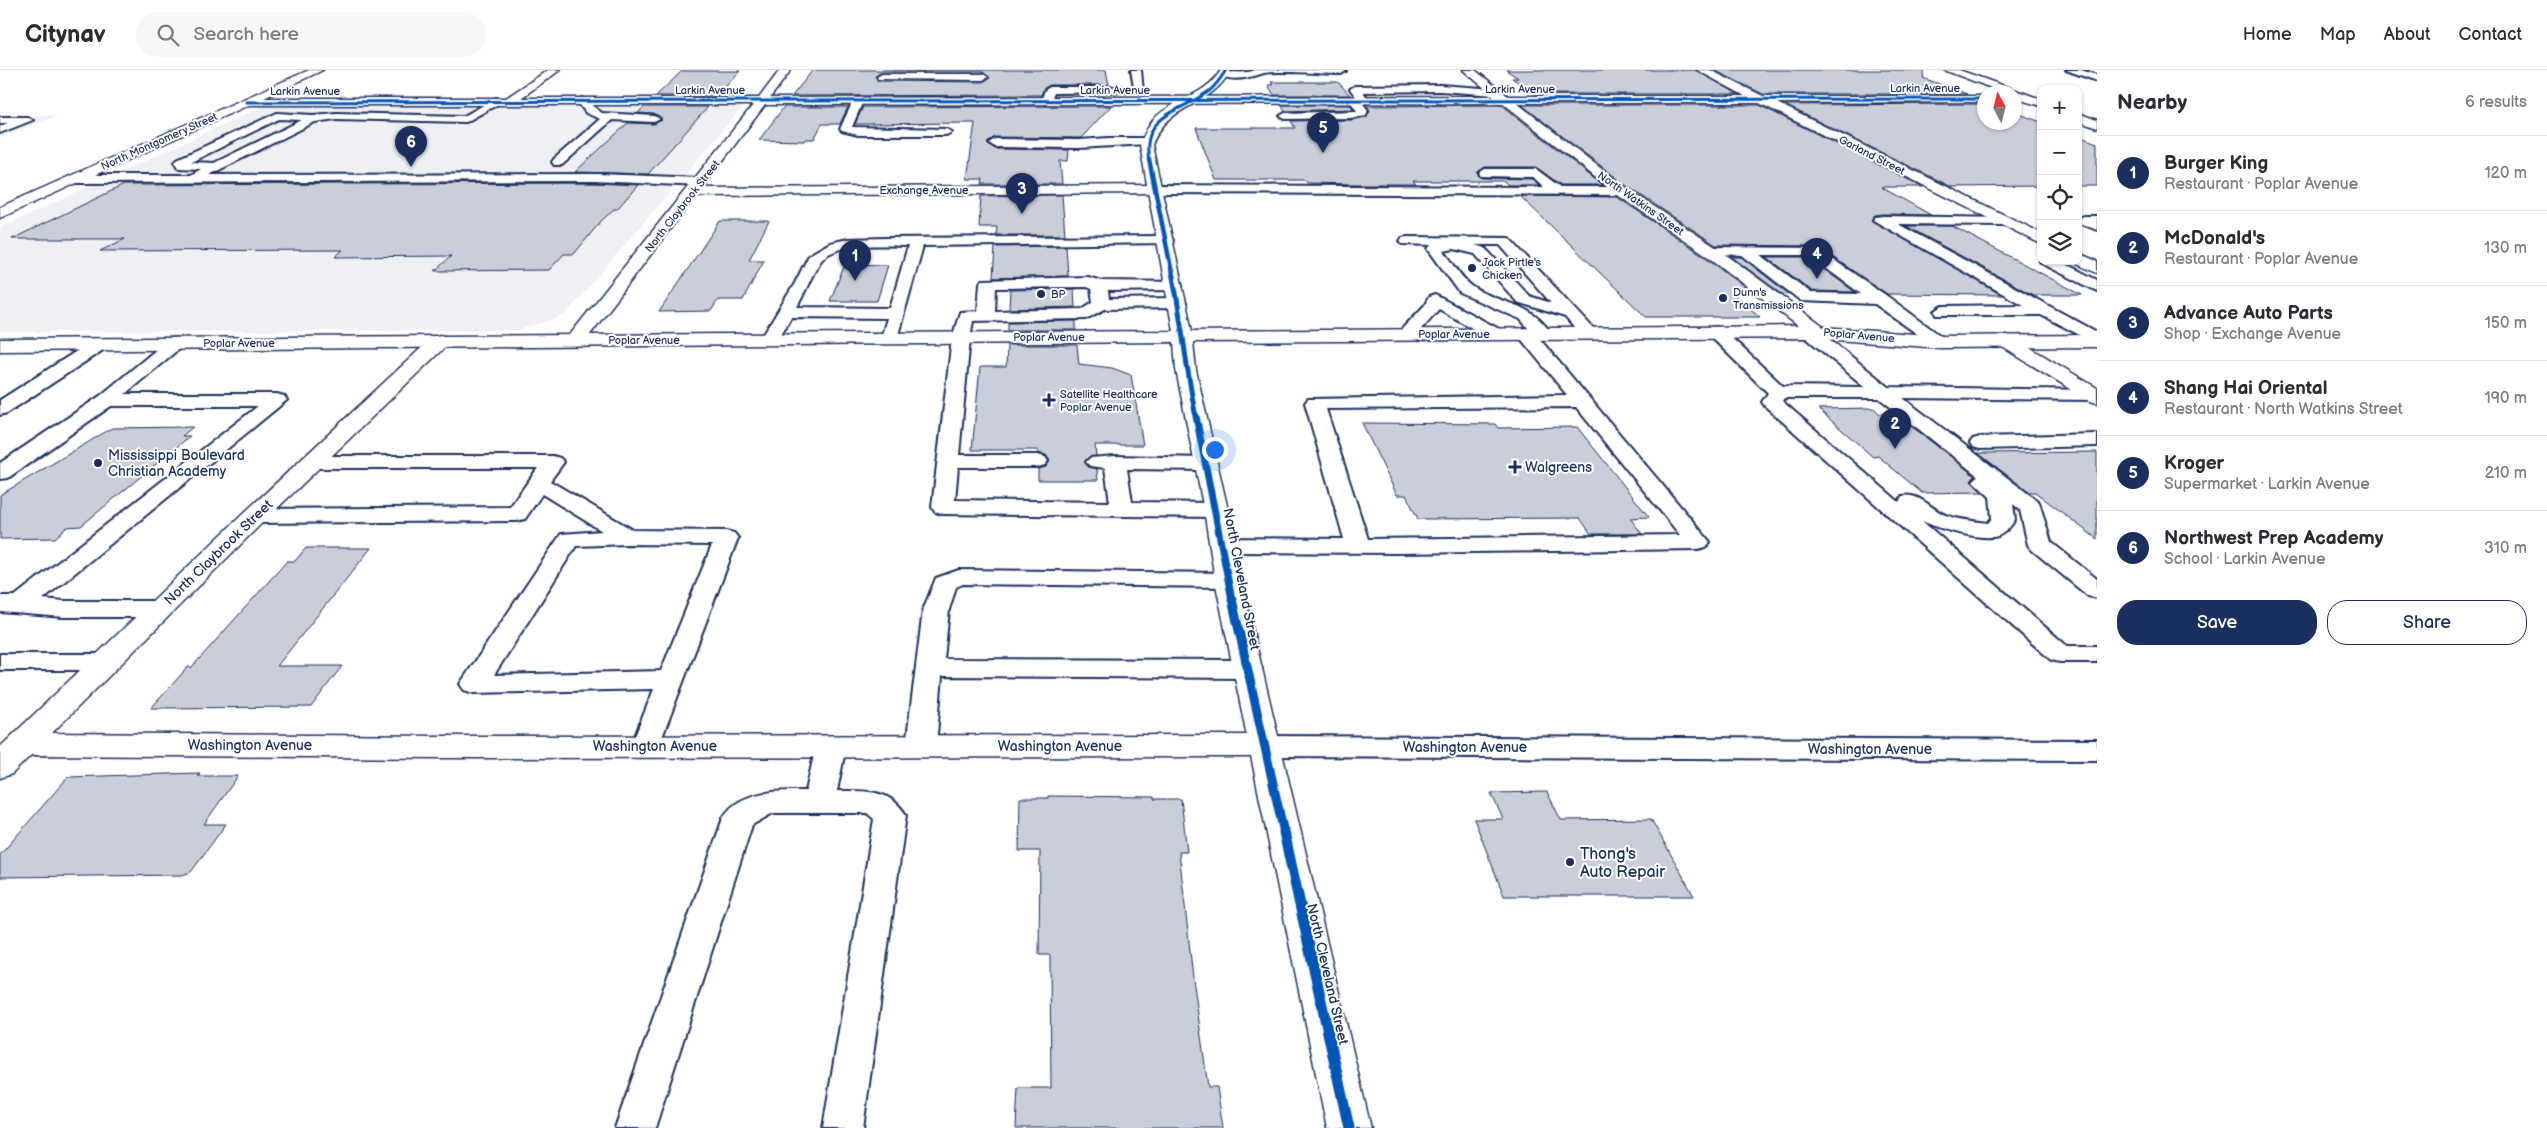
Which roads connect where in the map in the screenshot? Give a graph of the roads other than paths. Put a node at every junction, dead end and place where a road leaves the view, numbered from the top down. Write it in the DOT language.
graph roads {
  1 [pos="318,70"];
  2 [pos="555,70"];
  3 [pos="786,70"];
  4 [pos="1136,70"];
  5 [pos="1702,70"];
  6 [pos="1949,70"];
  7 [pos="2071,70"];
  8 [pos="884,73"];
  9 [pos="1224,74"];
  10 [pos="1345,74"];
  11 [pos="1463,74"];
  12 [pos="983,76"];
  13 [pos="1292,77"];
  14 [pos="1268,78"];
  15 [pos="2097,78"];
  16 [pos="1430,79"];
  17 [pos="1991,85"];
  18 [pos="1356,88"];
  19 [pos="1440,88"];
  20 [pos="1500,96"];
  21 [pos="2022,97"];
  22 [pos="1763,100"];
  23 [pos="1977,100"];
  24 [pos="2022,100"];
  25 [pos="496,101"];
  26 [pos="508,101"];
  27 [pos="582,101"];
  28 [pos="858,101"];
  29 [pos="871,101"];
  30 [pos="1046,101"];
  31 [pos="1192,101"];
  32 [pos="1360,101"];
  33 [pos="2035,101"];
  34 [pos="246,102"];
  35 [pos="763,102"];
  36 [pos="3,114"];
  37 [pos="1285,116"];
  38 [pos="609,118"];
  39 [pos="2082,118"];
  40 [pos="310,119"];
  41 [pos="654,119"];
  42 [pos="2097,124"];
  43 [pos="0,130"];
  44 [pos="946,132"];
  45 [pos="1147,142"];
  46 [pos="996,143"];
  47 [pos="558,162"];
  48 [pos="216,166"];
  49 [pos="76,179"];
  50 [pos="190,179"];
  51 [pos="697,187"];
  52 [pos="1155,189"];
  53 [pos="1477,190"];
  54 [pos="1556,190"];
  55 [pos="1621,191"];
  56 [pos="0,213"];
  57 [pos="2097,220"];
  58 [pos="2003,221"];
  59 [pos="2097,226"];
  60 [pos="2082,232"];
  61 [pos="2097,232"];
  62 [pos="2034,233"];
  63 [pos="1166,240"];
  64 [pos="1407,241"];
  65 [pos="917,242"];
  66 [pos="1711,251"];
  67 [pos="1746,251"];
  68 [pos="2082,260"];
  69 [pos="2053,265"];
  70 [pos="2097,268"];
  71 [pos="1174,285"];
  72 [pos="1099,286"];
  73 [pos="2096,292"];
  74 [pos="1881,299"];
  75 [pos="1178,303"];
  76 [pos="1101,304"];
  77 [pos="1432,308"];
  78 [pos="2048,310"];
  79 [pos="1944,311"];
  80 [pos="787,312"];
  81 [pos="897,313"];
  82 [pos="1571,314"];
  83 [pos="986,316"];
  84 [pos="1715,332"];
  85 [pos="1814,332"];
  86 [pos="1588,333"];
  87 [pos="1407,334"];
  88 [pos="1466,334"];
  89 [pos="1495,334"];
  90 [pos="1534,334"];
  91 [pos="1182,336"];
  92 [pos="890,338"];
  93 [pos="961,338"];
  94 [pos="770,339"];
  95 [pos="576,340"];
  96 [pos="2097,340"];
  97 [pos="440,341"];
  98 [pos="2006,341"];
  99 [pos="1940,342"];
  100 [pos="175,343"];
  101 [pos="100,344"];
  102 [pos="0,345"];
  103 [pos="1778,392"];
  104 [pos="1883,392"];
  105 [pos="114,393"];
  106 [pos="2094,395"];
  107 [pos="1583,401"];
  108 [pos="1900,406"];
  109 [pos="0,408"];
  110 [pos="2097,440"];
  111 [pos="1980,442"];
  112 [pos="948,461"];
  113 [pos="312,462"];
  114 [pos="1038,462"];
  115 [pos="1205,464"];
  116 [pos="0,474"];
  117 [pos="538,483"];
  118 [pos="1868,486"];
  119 [pos="1122,509"];
  120 [pos="1216,510"];
  121 [pos="254,516"];
  122 [pos="628,537"];
  123 [pos="1222,545"];
  124 [pos="1358,545"];
  125 [pos="1228,580"];
  126 [pos="2097,591"];
  127 [pos="11,604"];
  128 [pos="159,609"];
  129 [pos="2097,654"];
  130 [pos="0,662"];
  131 [pos="104,662"];
  132 [pos="930,666"];
  133 [pos="1248,669"];
  134 [pos="671,680"];
  135 [pos="23,744"];
  136 [pos="646,746"];
  137 [pos="831,746"];
  138 [pos="922,746"];
  139 [pos="1264,746"];
  140 [pos="2097,750"];
  141 [pos="0,766"];
  142 [pos="819,802"];
  143 [pos="635,1128"];
  144 [pos="842,1128"];
  145 [pos="1349,1128"];
  1 -- 34 [label="street, North Montgomery Street"];
  2 -- 26 [label="street"];
  3 -- 35 [label="street, North Claybrook Street"];
  4 -- 30 [label="lane"];
  5 -- 22 [label="street, Garland Street"];
  6 -- 17 [label="street"];
  7 -- 15 [label="lane"];
  8 -- 12 [label="street"];
  8 -- 29 [label="street"];
  9 -- 10 [label="lane"];
  9 -- 14 [label="lane"];
  9 -- 31 [label="street"];
  10 -- 13 [label="lane"];
  10 -- 16 [label="lane"];
  10 -- 18 [label="lane"];
  11 -- 16 [label="lane"];
  11 -- 20 [label="street, North Watkins Street"];
  16 -- 19 [label="lane"];
  18 -- 19 [label="lane"];
  18 -- 32 [label="lane"];
  19 -- 20 [label="lane"];
  20 -- 22 [label="street, Larkin Avenue"];
  20 -- 32 [label="street, Larkin Avenue"];
  20 -- 55 [label="street, North Watkins Street"];
  21 -- 33 [label="street"];
  22 -- 23 [label="street, Larkin Avenue"];
  22 -- 58 [label="street, Garland Street"];
  24 -- 33 [label="street"];
  25 -- 26 [label="street, Larkin Avenue"];
  25 -- 34 [label="street, Larkin Avenue"];
  25 -- 40 [label="lane"];
  26 -- 27 [label="street, Larkin Avenue"];
  27 -- 35 [label="street, Larkin Avenue"];
  27 -- 38 [label="lane"];
  28 -- 29 [label="street, Larkin Avenue"];
  28 -- 35 [label="street, Larkin Avenue"];
  28 -- 44 [label="lane"];
  29 -- 30 [label="street, Larkin Avenue"];
  30 -- 31 [label="street, Larkin Avenue"];
  31 -- 32 [label="street, Larkin Avenue"];
  31 -- 45 [label="street"];
  32 -- 37 [label="lane"];
  34 -- 49 [label="street, North Montgomery Street"];
  35 -- 51 [label="street, North Claybrook Street"];
  36 -- 43 [label="lane"];
  38 -- 41 [label="lane"];
  38 -- 47 [label="lane"];
  39 -- 42 [label="street"];
  40 -- 48 [label="lane"];
  40 -- 48 [label="lane"];
  45 -- 46 [label="lane"];
  45 -- 52 [label="street, North Cleveland Street"];
  48 -- 50 [label="lane"];
  49 -- 50 [label="lane"];
  49 -- 56 [label="street, North Montgomery Street"];
  50 -- 51 [label="lane"];
  51 -- 52 [label="street, Exchange Avenue"];
  51 -- 95 [label="street, North Claybrook Street"];
  52 -- 53 [label="lane"];
  52 -- 63 [label="street, North Cleveland Street"];
  53 -- 54 [label="lane"];
  53 -- 54 [label="lane"];
  54 -- 55 [label="lane"];
  55 -- 66 [label="street, North Watkins Street"];
  57 -- 59 [label="lane"];
  58 -- 62 [label="street, Garland Street"];
  58 -- 78 [label="lane"];
  60 -- 61 [label="lane"];
  63 -- 65 [label="lane"];
  63 -- 71 [label="street, North Cleveland Street"];
  64 -- 82 [label="lane"];
  65 -- 80 [label="lane"];
  65 -- 81 [label="lane"];
  66 -- 67 [label="lane"];
  66 -- 85 [label="street, North Watkins Street"];
  67 -- 74 [label="lane"];
  67 -- 74 [label="lane"];
  68 -- 70 [label="street"];
  69 -- 73 [label="lane"];
  71 -- 72 [label="lane"];
  71 -- 75 [label="street, North Cleveland Street"];
  72 -- 76 [label="lane"];
  72 -- 83 [label="lane"];
  74 -- 99 [label="lane"];
  75 -- 76 [label="lane"];
  75 -- 91 [label="street, North Cleveland Street"];
  76 -- 83 [label="lane"];
  77 -- 87 [label="lane"];
  77 -- 88 [label="lane"];
  77 -- 89 [label="lane"];
  78 -- 79 [label="lane"];
  78 -- 96 [label="lane"];
  80 -- 81 [label="lane"];
  80 -- 94 [label="lane"];
  81 -- 92 [label="lane"];
  82 -- 86 [label="lane"];
  82 -- 90 [label="lane"];
  83 -- 93 [label="lane"];
  84 -- 85 [label="street, Poplar Avenue"];
  84 -- 86 [label="street, Poplar Avenue"];
  84 -- 103 [label="lane"];
  85 -- 99 [label="street, Poplar Avenue"];
  85 -- 104 [label="lane"];
  86 -- 90 [label="street, Poplar Avenue"];
  87 -- 88 [label="street, Poplar Avenue"];
  87 -- 91 [label="street, Poplar Avenue"];
  88 -- 89 [label="street, Poplar Avenue"];
  89 -- 90 [label="street, Poplar Avenue"];
  90 -- 107 [label="lane"];
  91 -- 93 [label="street, Poplar Avenue"];
  91 -- 115 [label="street, North Cleveland Street"];
  92 -- 93 [label="street, Poplar Avenue"];
  92 -- 94 [label="street, Poplar Avenue"];
  93 -- 112 [label="lane"];
  94 -- 95 [label="street, Poplar Avenue"];
  95 -- 97 [label="street, Poplar Avenue"];
  96 -- 98 [label="street, Poplar Avenue"];
  97 -- 100 [label="street, Poplar Avenue"];
  97 -- 113 [label="street, North Claybrook Street"];
  98 -- 99 [label="street, Poplar Avenue"];
  98 -- 106 [label="street"];
  100 -- 101 [label="street, Poplar Avenue"];
  100 -- 105 [label="lane"];
  101 -- 102 [label="street, Poplar Avenue"];
  101 -- 109 [label="lane"];
  103 -- 104 [label="lane"];
  103 -- 118 [label="lane"];
  104 -- 106 [label="lane"];
  104 -- 108 [label="lane"];
  105 -- 116 [label="lane"];
  105 -- 127 [label="lane"];
  107 -- 124 [label="lane"];
  107 -- 124 [label="lane"];
  108 -- 118 [label="lane"];
  108 -- 126 [label="lane"];
  110 -- 111 [label="lane"];
  112 -- 114 [label="lane"];
  112 -- 119 [label="lane"];
  113 -- 117 [label="lane"];
  113 -- 121 [label="street, North Claybrook Street"];
  115 -- 119 [label="lane"];
  115 -- 120 [label="street, North Cleveland Street"];
  117 -- 121 [label="lane"];
  117 -- 122 [label="lane"];
  118 -- 129 [label="lane"];
  119 -- 120 [label="lane"];
  120 -- 123 [label="street, North Cleveland Street"];
  121 -- 128 [label="street, North Claybrook Street"];
  122 -- 134 [label="lane"];
  122 -- 134 [label="lane"];
  123 -- 124 [label="lane"];
  123 -- 125 [label="street, North Cleveland Street"];
  125 -- 132 [label="lane"];
  125 -- 133 [label="street, North Cleveland Street"];
  127 -- 128 [label="lane"];
  128 -- 131 [label="street, North Claybrook Street"];
  130 -- 131 [label="lane"];
  131 -- 135 [label="street, North Claybrook Street"];
  132 -- 133 [label="lane"];
  132 -- 138 [label="lane"];
  133 -- 139 [label="street, North Cleveland Street"];
  134 -- 136 [label="lane"];
  135 -- 136 [label="street, Washington Avenue"];
  135 -- 141 [label="street, North Claybrook Street"];
  136 -- 137 [label="street, Washington Avenue"];
  137 -- 138 [label="street, Washington Avenue"];
  137 -- 142 [label="lane"];
  138 -- 139 [label="street, Washington Avenue"];
  139 -- 140 [label="lane, Washington Avenue"];
  139 -- 145 [label="street, North Cleveland Street"];
  142 -- 143 [label="lane"];
  142 -- 144 [label="lane"];
}
